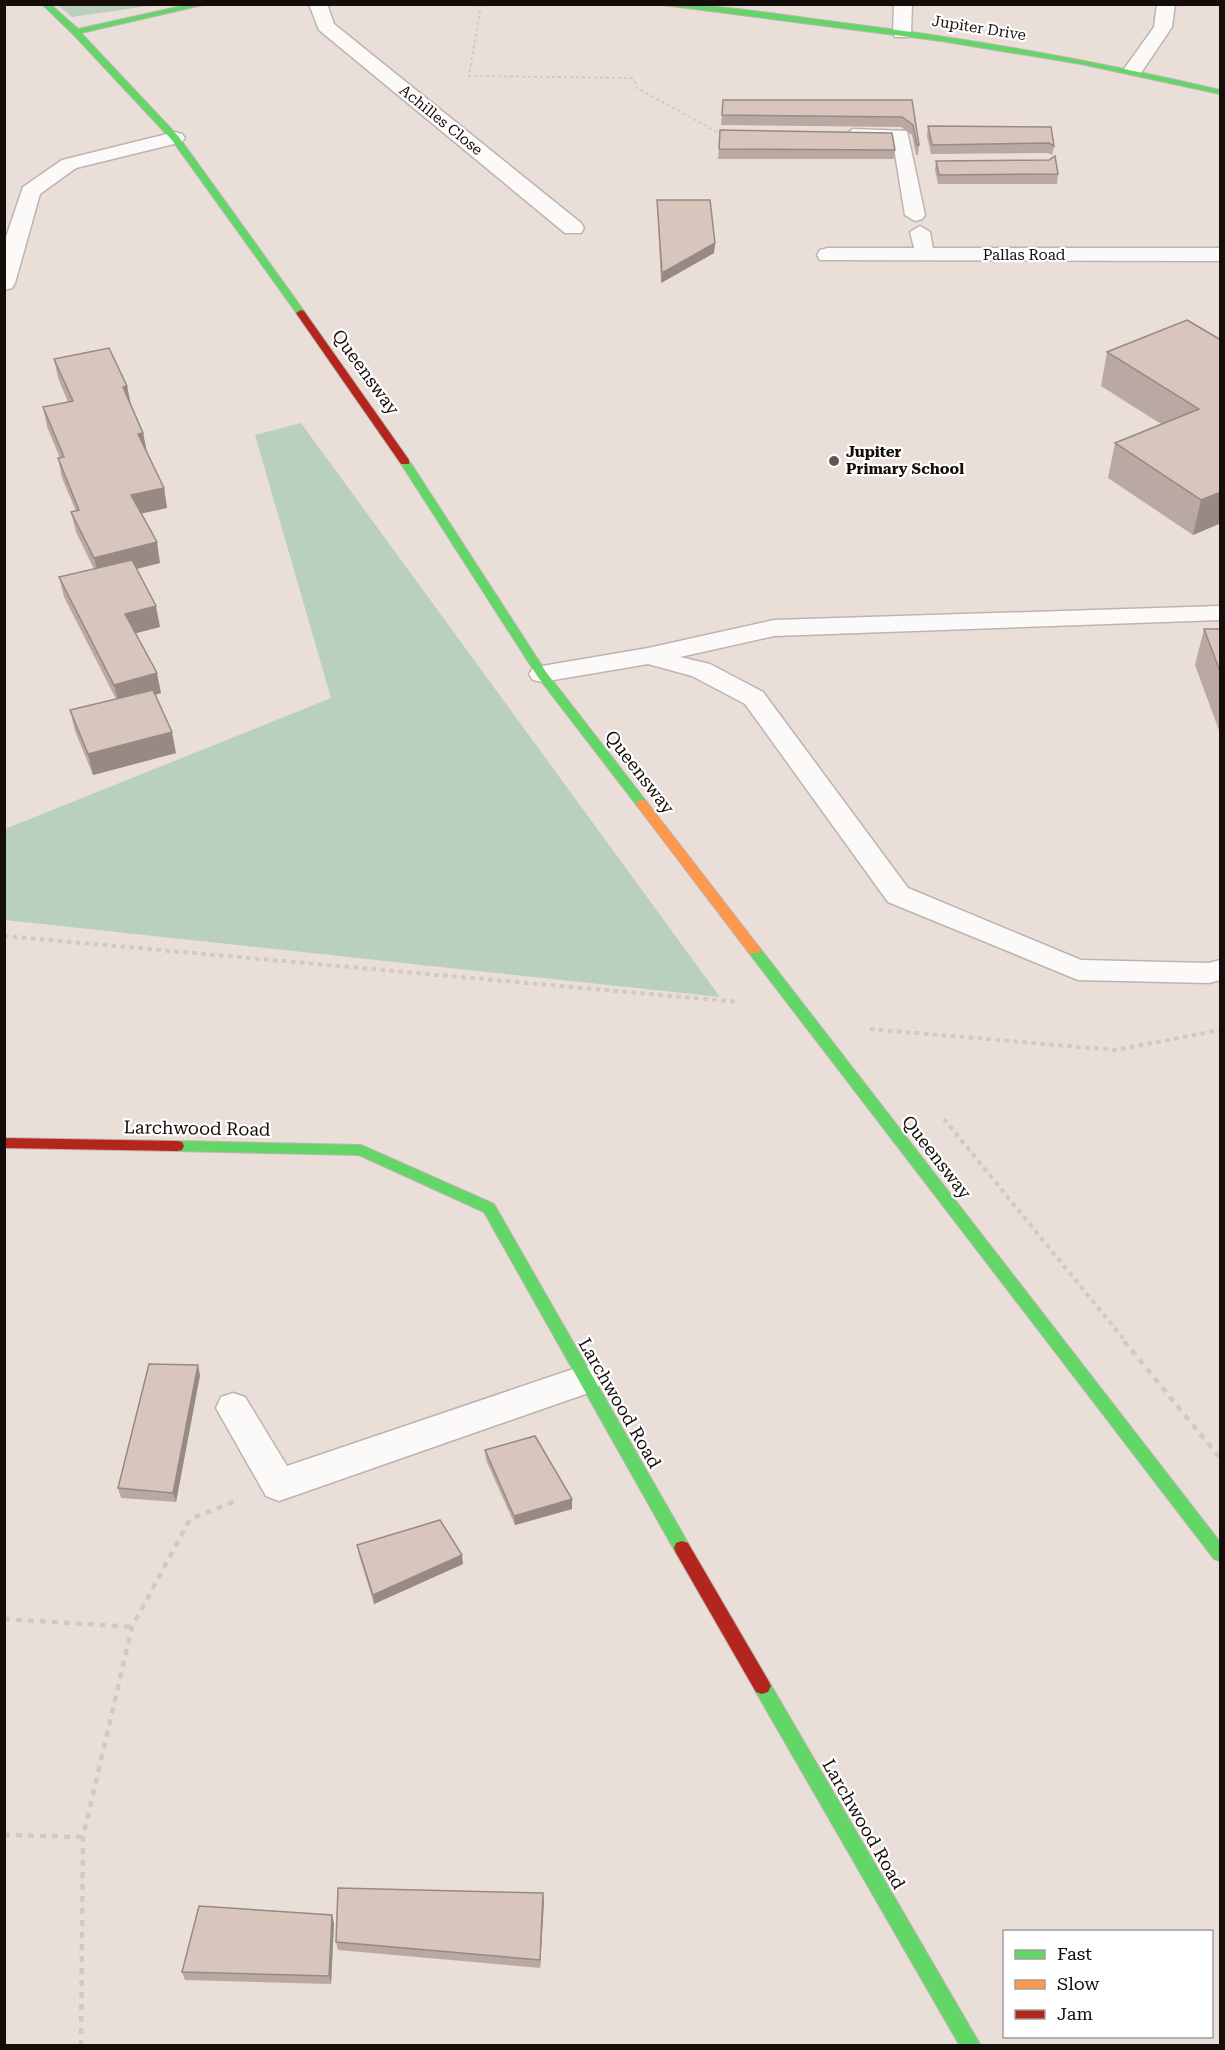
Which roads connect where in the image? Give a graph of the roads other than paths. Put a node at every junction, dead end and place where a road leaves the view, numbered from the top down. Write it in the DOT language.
graph roads {
  1 [pos="45,4"];
  2 [pos="204,4"];
  3 [pos="318,4"];
  4 [pos="659,4"];
  5 [pos="903,4"];
  6 [pos="1166,4"];
  7 [pos="76,32"];
  8 [pos="902,33"];
  9 [pos="1134,69"];
  10 [pos="1221,92"];
  11 [pos="833,134"];
  12 [pos="175,138"];
  13 [pos="930,162"];
  14 [pos="906,163"];
  15 [pos="573,228"];
  16 [pos="828,255"];
  17 [pos="924,255"];
  18 [pos="1221,255"];
  19 [pos="4,283"];
  20 [pos="1221,614"];
  21 [pos="648,656"];
  22 [pos="542,674"];
  23 [pos="1221,970"];
  24 [pos="4,1143"];
  25 [pos="585,1380"];
  26 [pos="233,1408"];
  27 [pos="1221,1554"];
  28 [pos="972,2046"];
  1 -- 7 [label="main road, Queensway"];
  2 -- 7 [label="main road"];
  3 -- 15 [label="street, Achilles Close"];
  4 -- 8 [label="main road, Jupiter Drive"];
  5 -- 8 [label="street"];
  6 -- 9 [label="street"];
  7 -- 12 [label="main road, Queensway"];
  8 -- 9 [label="main road, Jupiter Drive"];
  9 -- 10 [label="main road, Jupiter Drive"];
  11 -- 14 [label="lane"];
  12 -- 19 [label="street"];
  12 -- 22 [label="main road, Queensway"];
  13 -- 14 [label="lane"];
  14 -- 17 [label="lane"];
  16 -- 17 [label="street, Pallas Road"];
  17 -- 18 [label="street, Pallas Road"];
  20 -- 21 [label="lane"];
  21 -- 22 [label="lane"];
  21 -- 23 [label="lane"];
  22 -- 27 [label="main road, Queensway"];
  24 -- 25 [label="main road, Larchwood Road"];
  25 -- 26 [label="lane"];
  25 -- 28 [label="main road, Larchwood Road"];
}
